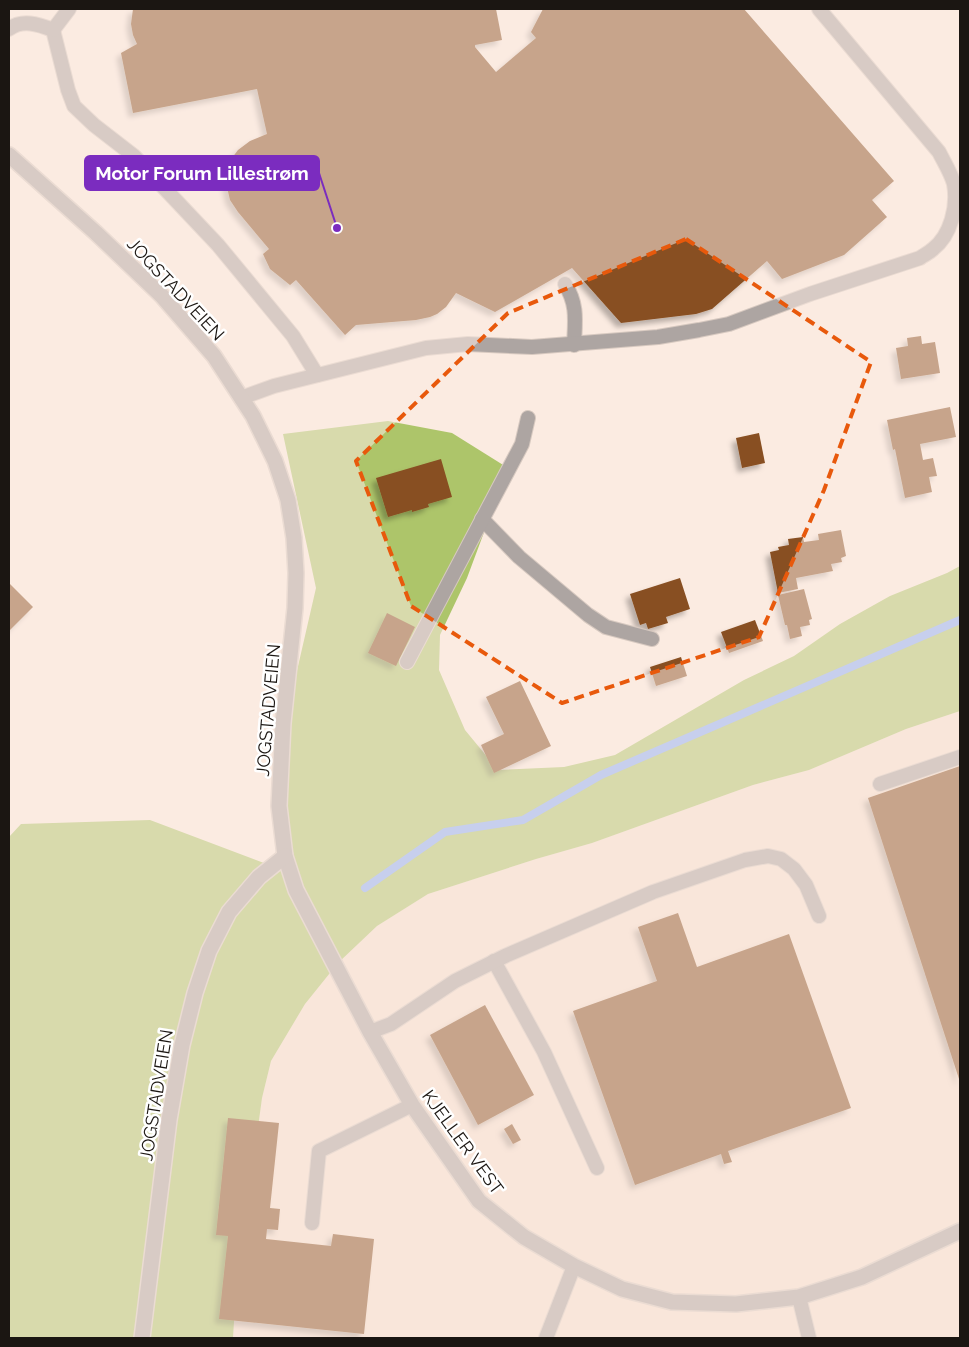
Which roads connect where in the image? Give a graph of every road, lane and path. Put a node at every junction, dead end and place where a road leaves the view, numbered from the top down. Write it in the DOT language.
graph roads {
  1 [pos="69,9"];
  2 [pos="819,9"];
  3 [pos="9,29"];
  4 [pos="53,30"];
  5 [pos="9,155"];
  6 [pos="565,284"];
  7 [pos="574,345"];
  8 [pos="317,375"];
  9 [pos="241,398"];
  10 [pos="528,418"];
  11 [pos="482,519"];
  12 [pos="652,640"];
  13 [pos="407,662"];
  14 [pos="960,758"];
  15 [pos="880,784"];
  16 [pos="285,856"];
  17 [pos="819,916"];
  18 [pos="494,961"];
  19 [pos="370,1032"];
  20 [pos="412,1105"];
  21 [pos="597,1168"];
  22 [pos="312,1223"];
  23 [pos="960,1231"];
  24 [pos="574,1266"];
  25 [pos="799,1297"];
  26 [pos="142,1338"];
  27 [pos="546,1338"];
  28 [pos="809,1338"];
  1 -- 4 [label="lane"];
  2 -- 7 [label="lane"];
  3 -- 4 [label="lane"];
  4 -- 8 [label="lane"];
  5 -- 9 [label="street, JOGSTADVEIEN"];
  6 -- 7 [label="lane"];
  7 -- 8 [label="lane"];
  8 -- 9 [label="lane"];
  9 -- 16 [label="street, JOGSTADVEIEN"];
  10 -- 11 [label="lane"];
  11 -- 12 [label="lane"];
  11 -- 13 [label="lane"];
  14 -- 15 [label="lane"];
  16 -- 19 [label="street, KJELLER VEST"];
  16 -- 26 [label="street, JOGSTADVEIEN"];
  17 -- 18 [label="lane"];
  18 -- 19 [label="lane"];
  18 -- 21 [label="lane"];
  19 -- 20 [label="street, KJELLER VEST"];
  20 -- 22 [label="lane"];
  20 -- 24 [label="street, KJELLER VEST"];
  23 -- 25 [label="street, KJELLER VEST"];
  24 -- 25 [label="street, KJELLER VEST"];
  24 -- 27 [label="lane"];
  25 -- 28 [label="lane"];
}
